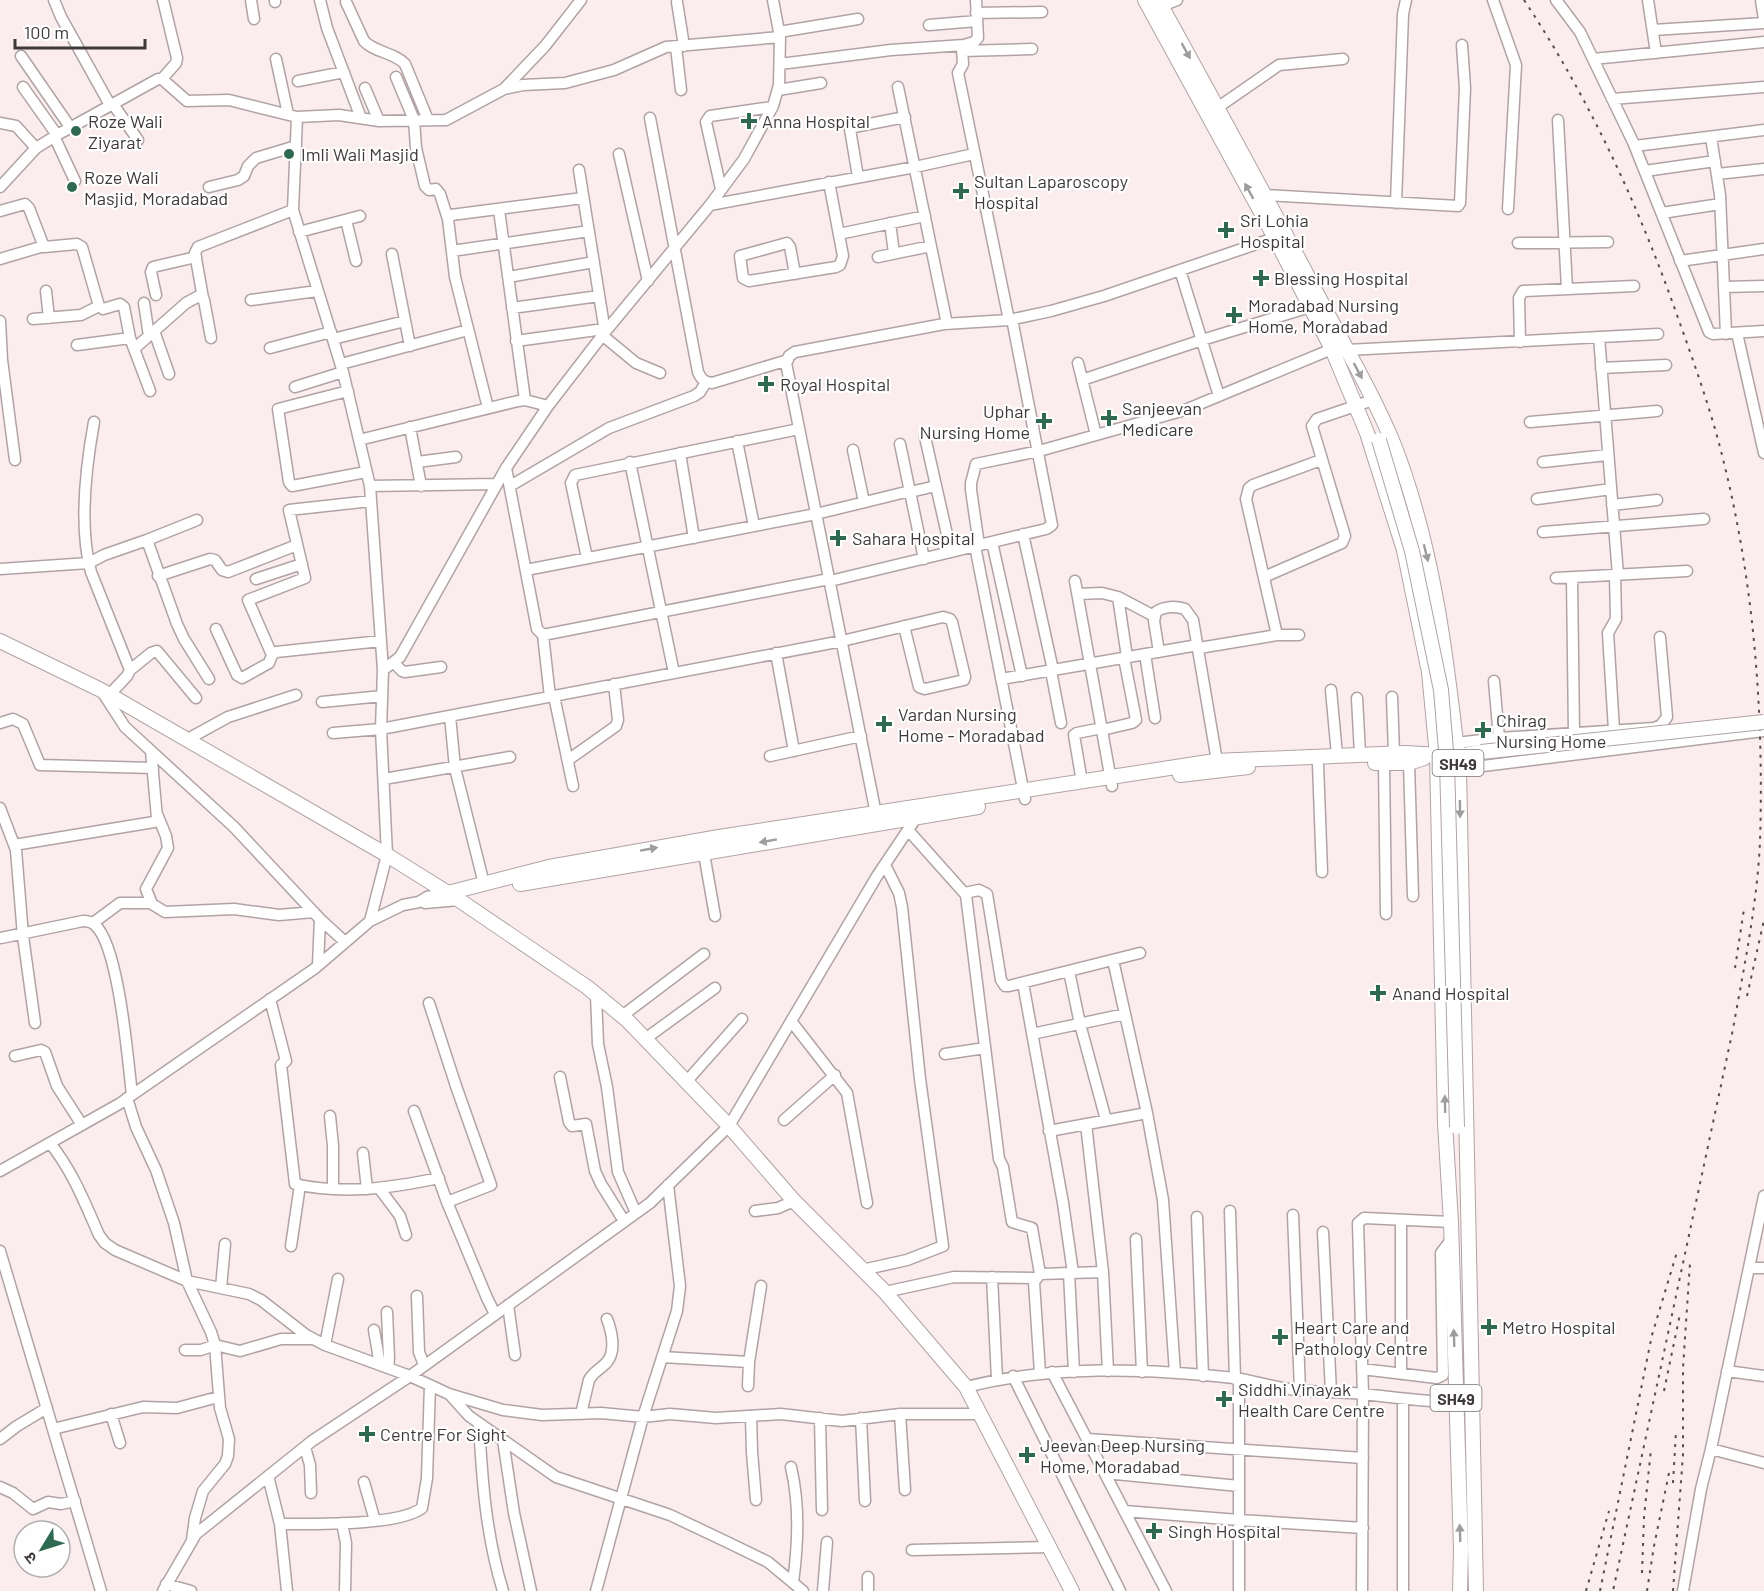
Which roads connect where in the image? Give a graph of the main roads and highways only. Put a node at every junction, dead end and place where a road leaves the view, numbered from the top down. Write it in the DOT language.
graph roads {
  1 [pos="1145,0"];
  2 [pos="1160,3"];
  3 [pos="1280,236"];
  4 [pos="1376,406"];
  5 [pos="1362,421"];
  6 [pos="1377,435"];
  7 [pos="0,641"];
  8 [pos="1764,722"];
  9 [pos="1433,756"];
  10 [pos="1458,756"];
  11 [pos="1389,758"];
  12 [pos="1297,761"];
  13 [pos="1111,782"];
  14 [pos="1024,795"];
  15 [pos="703,846"];
  16 [pos="454,896"];
  17 [pos="1460,1180"];
  18 [pos="1450,1194"];
  19 [pos="1468,1196"];
  20 [pos="1072,1591"];
  21 [pos="1460,1591"];
  22 [pos="1476,1591"];
  3 -- 1 [label="main road, SH49, one-way"];
  2 -- 3 [label="main road, SH49, one-way"];
  3 -- 4 [label="main road, SH49, one-way"];
  3 -- 5 [label="main road, SH49"];
  4 -- 6 [label="main road, SH49"];
  4 -- 10 [label="main road, SH49, one-way"];
  5 -- 6 [label="main road, SH49"];
  5 -- 9 [label="main road, SH49"];
  6 -- 17 [label="main road, SH49, bridge"];
  7 -- 16 [label="main road"];
  8 -- 10 [label="main road, bridge"];
  9 -- 10 [label="main road"];
  9 -- 11 [label="main road"];
  9 -- 11 [label="main road"];
  18 -- 9 [label="main road, SH49, one-way"];
  10 -- 19 [label="main road, SH49, one-way"];
  11 -- 12 [label="main road"];
  11 -- 12 [label="main road"];
  12 -- 13 [label="main road"];
  13 -- 14 [label="main road"];
  13 -- 14 [label="main road"];
  14 -- 15 [label="main road"];
  15 -- 16 [label="main road"];
  16 -- 15 [label="main road, one-way"];
  16 -- 20 [label="main road"];
  17 -- 18 [label="main road"];
  17 -- 19 [label="main road"];
  21 -- 18 [label="main road, SH49, one-way"];
  19 -- 22 [label="main road, SH49"];
}
